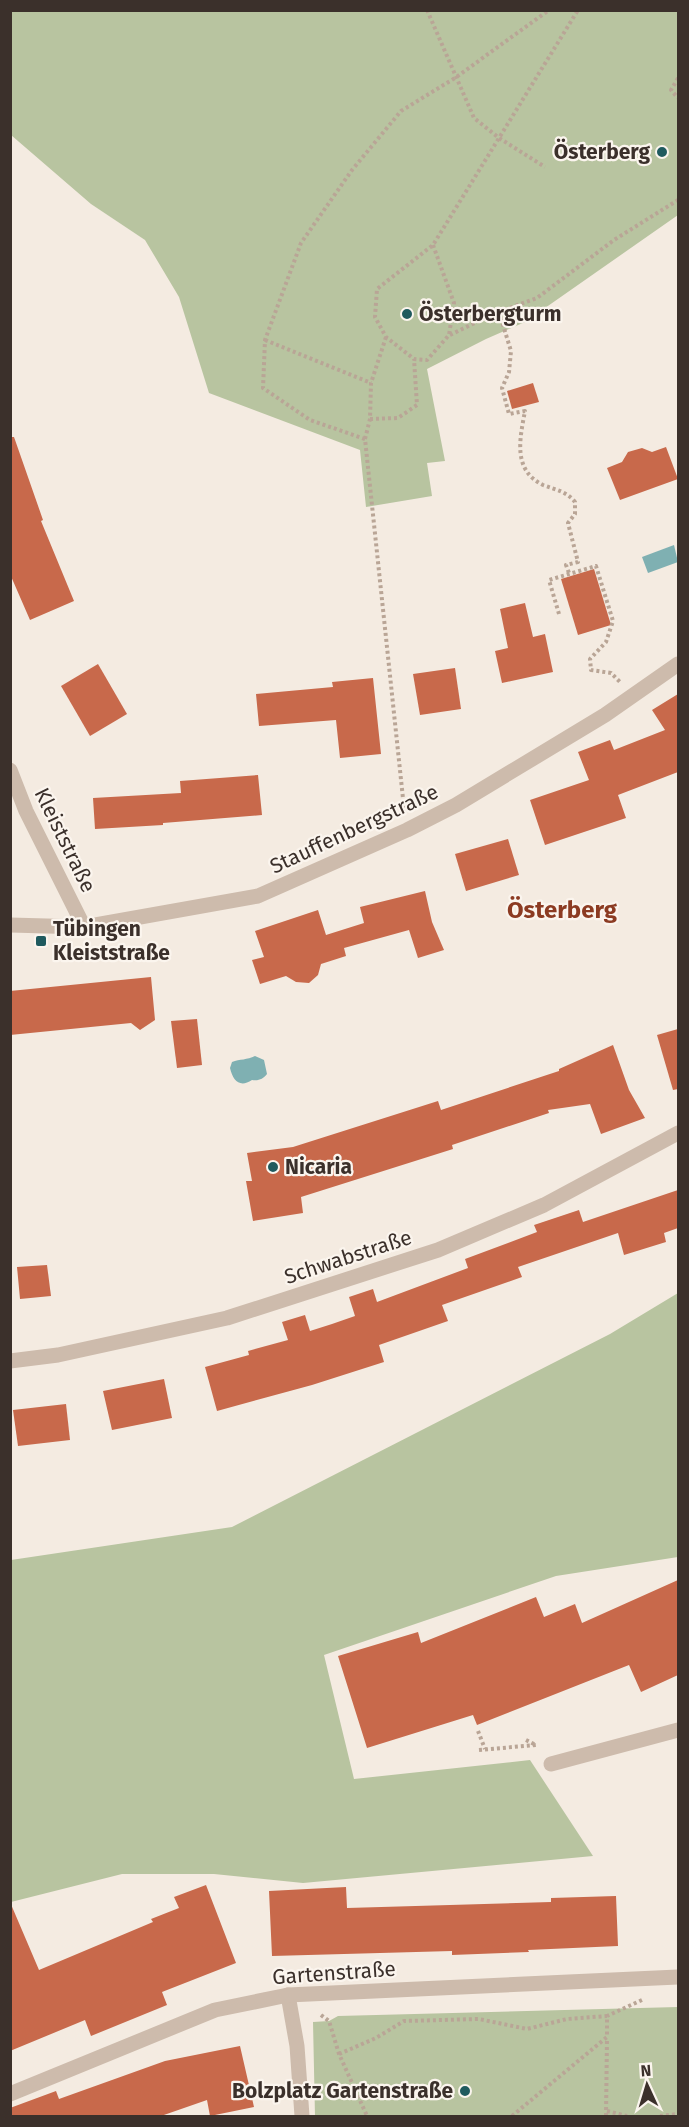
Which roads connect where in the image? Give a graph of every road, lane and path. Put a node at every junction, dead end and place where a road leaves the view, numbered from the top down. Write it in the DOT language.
graph roads {
  1 [pos="427,10"];
  2 [pos="549,10"];
  3 [pos="578,10"];
  4 [pos="455,78"];
  5 [pos="678,78"];
  6 [pos="678,98"];
  7 [pos="500,138"];
  8 [pos="544,167"];
  9 [pos="678,200"];
  10 [pos="433,245"];
  11 [pos="499,312"];
  12 [pos="449,335"];
  13 [pos="386,337"];
  14 [pos="265,340"];
  15 [pos="414,359"];
  16 [pos="371,383"];
  17 [pos="370,419"];
  18 [pos="364,439"];
  19 [pos="569,573"];
  20 [pos="559,614"];
  21 [pos="678,664"];
  22 [pos="619,680"];
  23 [pos="10,770"];
  24 [pos="407,830"];
  25 [pos="10,925"];
  26 [pos="84,927"];
  27 [pos="678,1133"];
  28 [pos="10,1361"];
  29 [pos="678,1730"];
  30 [pos="478,1731"];
  31 [pos="536,1744"];
  32 [pos="485,1749"];
  33 [pos="479,1750"];
  34 [pos="551,1764"];
  35 [pos="678,1977"];
  36 [pos="291,1994"];
  37 [pos="648,1997"];
  38 [pos="607,2016"];
  39 [pos="607,2037"];
  40 [pos="339,2054"];
  41 [pos="10,2094"];
  42 [pos="608,2111"];
  43 [pos="678,2114"];
  44 [pos="302,2116"];
  45 [pos="367,2116"];
  46 [pos="512,2116"];
  47 [pos="606,2116"];
  48 [pos="627,2116"];
  49 [pos="660,2116"];
  1 -- 4 [label="path"];
  2 -- 4 [label="path"];
  3 -- 7 [label="path"];
  4 -- 7 [label="path"];
  4 -- 14 [label="path"];
  5 -- 6 [label="path"];
  7 -- 8 [label="path"];
  7 -- 10 [label="path"];
  9 -- 11 [label="path"];
  10 -- 12 [label="path"];
  10 -- 13 [label="path"];
  11 -- 12 [label="path"];
  11 -- 19 [label="path"];
  12 -- 15 [label="path"];
  13 -- 15 [label="path"];
  13 -- 16 [label="path"];
  14 -- 16 [label="path"];
  14 -- 18 [label="path"];
  15 -- 17 [label="path"];
  16 -- 17 [label="path"];
  17 -- 18 [label="path"];
  18 -- 24 [label="path"];
  19 -- 20 [label="path"];
  19 -- 22 [label="path"];
  21 -- 24 [label="street, Stauffenbergstraße"];
  23 -- 26 [label="street, Kleiststraße"];
  24 -- 26 [label="street, Stauffenbergstraße"];
  25 -- 26 [label="street, Stauffenbergstraße"];
  27 -- 28 [label="street, Schwabstraße"];
  29 -- 34 [label="street"];
  30 -- 32 [label="path"];
  31 -- 32 [label="path"];
  32 -- 33 [label="path"];
  35 -- 36 [label="street, Gartenstraße"];
  36 -- 40 [label="path"];
  36 -- 41 [label="street, Gartenstraße"];
  36 -- 44 [label="street"];
  37 -- 38 [label="path"];
  38 -- 39 [label="path"];
  38 -- 40 [label="path"];
  39 -- 42 [label="path"];
  39 -- 46 [label="path"];
  40 -- 45 [label="path"];
  42 -- 47 [label="path"];
  42 -- 48 [label="path"];
  43 -- 49 [label="path"];
}
